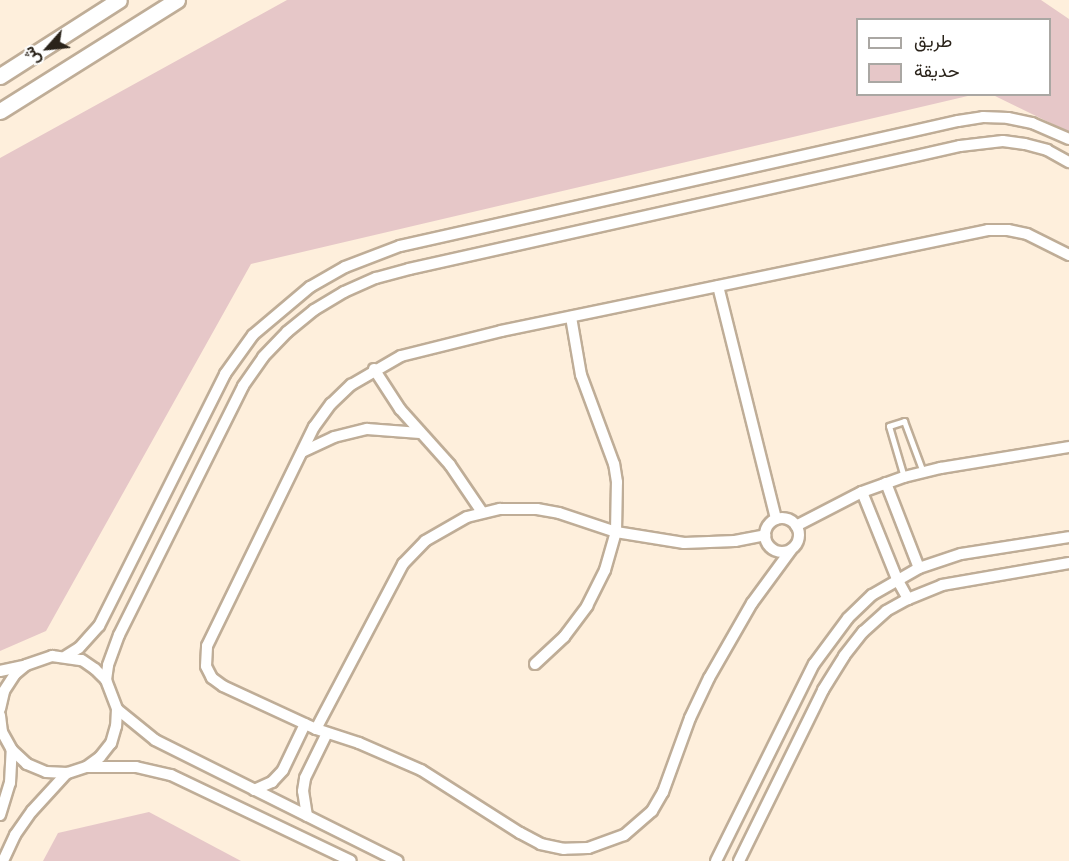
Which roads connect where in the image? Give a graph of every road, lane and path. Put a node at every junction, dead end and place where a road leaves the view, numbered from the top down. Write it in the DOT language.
graph roads {
  1 [pos="119,0"];
  2 [pos="177,0"];
  3 [pos="0,76"];
  4 [pos="0,111"];
  5 [pos="1069,139"];
  6 [pos="1069,162"];
  7 [pos="1069,255"];
  8 [pos="718,286"];
  9 [pos="571,317"];
  10 [pos="374,369"];
  11 [pos="420,433"];
  12 [pos="1069,447"];
  13 [pos="302,452"];
  14 [pos="922,472"];
  15 [pos="904,477"];
  16 [pos="886,483"];
  17 [pos="862,492"];
  18 [pos="482,512"];
  19 [pos="776,519"];
  20 [pos="795,526"];
  21 [pos="616,532"];
  22 [pos="765,535"];
  23 [pos="1069,537"];
  24 [pos="791,550"];
  25 [pos="1069,562"];
  26 [pos="919,568"];
  27 [pos="897,579"];
  28 [pos="908,599"];
  29 [pos="66,656"];
  30 [pos="535,664"];
  31 [pos="26,665"];
  32 [pos="0,671"];
  33 [pos="106,680"];
  34 [pos="0,708"];
  35 [pos="117,709"];
  36 [pos="304,724"];
  37 [pos="322,731"];
  38 [pos="12,750"];
  39 [pos="86,767"];
  40 [pos="66,773"];
  41 [pos="255,790"];
  42 [pos="0,815"];
  43 [pos="307,816"];
  44 [pos="3,861"];
  45 [pos="351,861"];
  46 [pos="398,861"];
  47 [pos="716,861"];
  48 [pos="739,861"];
  1 -- 3 [label="street"];
  2 -- 4 [label="street"];
  5 -- 29 [label="street"];
  6 -- 33 [label="street"];
  7 -- 8 [label="street"];
  8 -- 9 [label="street"];
  8 -- 19 [label="street"];
  9 -- 10 [label="street"];
  9 -- 21 [label="street"];
  10 -- 11 [label="street"];
  10 -- 13 [label="street"];
  11 -- 13 [label="street"];
  11 -- 18 [label="street"];
  12 -- 14 [label="street"];
  13 -- 36 [label="street"];
  14 -- 15 [label="street"];
  14 -- 15 [label="lane"];
  15 -- 16 [label="street"];
  16 -- 17 [label="street"];
  16 -- 26 [label="street"];
  17 -- 20 [label="street"];
  17 -- 27 [label="street"];
  18 -- 21 [label="street"];
  18 -- 37 [label="street"];
  19 -- 20 [label="street"];
  19 -- 22 [label="street"];
  20 -- 24 [label="street"];
  21 -- 22 [label="street"];
  21 -- 30 [label="street"];
  22 -- 24 [label="street"];
  23 -- 26 [label="street"];
  24 -- 37 [label="street"];
  25 -- 28 [label="street"];
  26 -- 27 [label="street"];
  27 -- 28 [label="street"];
  27 -- 47 [label="street"];
  28 -- 48 [label="street"];
  29 -- 31 [label="street"];
  29 -- 33 [label="street"];
  31 -- 32 [label="street"];
  31 -- 34 [label="street"];
  33 -- 35 [label="street"];
  34 -- 38 [label="street"];
  35 -- 39 [label="street"];
  35 -- 41 [label="street"];
  36 -- 37 [label="street"];
  36 -- 41 [label="street"];
  37 -- 43 [label="street"];
  38 -- 40 [label="street"];
  38 -- 42 [label="street"];
  39 -- 40 [label="street"];
  39 -- 45 [label="street"];
  40 -- 44 [label="street"];
  41 -- 43 [label="street"];
  43 -- 46 [label="street"];
}
